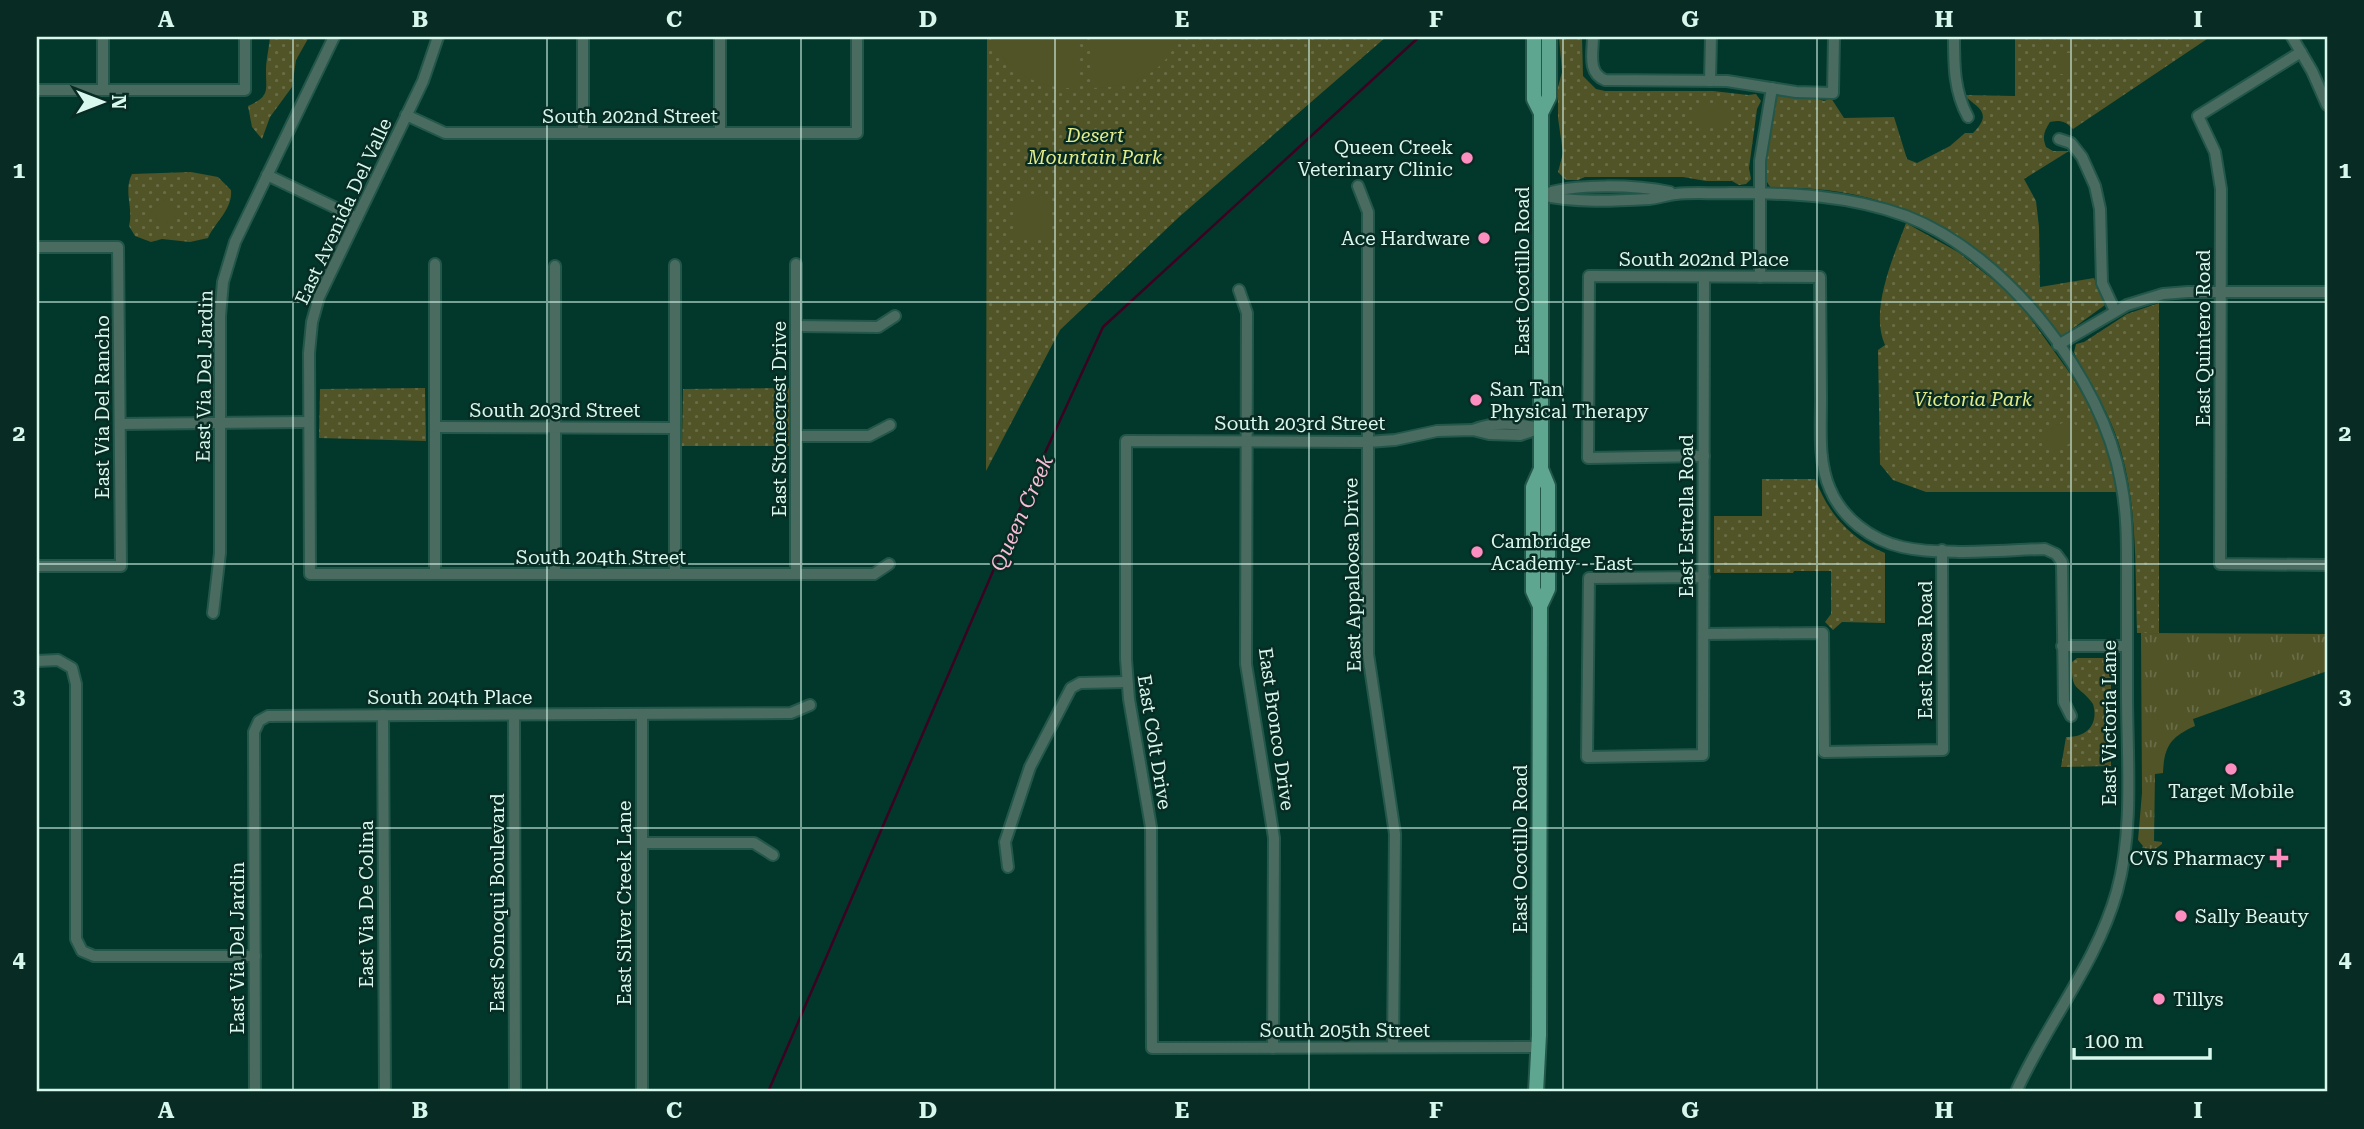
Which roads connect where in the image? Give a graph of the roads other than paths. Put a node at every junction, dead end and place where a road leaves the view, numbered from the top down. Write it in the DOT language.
graph roads {
  1 [pos="103,37"];
  2 [pos="245,37"];
  3 [pos="334,37"];
  4 [pos="438,37"];
  5 [pos="583,37"];
  6 [pos="720,37"];
  7 [pos="857,37"];
  8 [pos="1534,37"];
  9 [pos="1549,37"];
  10 [pos="1593,37"];
  11 [pos="1711,37"];
  12 [pos="1834,37"];
  13 [pos="1954,37"];
  14 [pos="2292,37"];
  15 [pos="2301,52"];
  16 [pos="1710,81"];
  17 [pos="2324,85"];
  18 [pos="1772,88"];
  19 [pos="37,90"];
  20 [pos="103,90"];
  21 [pos="2327,105"];
  22 [pos="1541,113"];
  23 [pos="407,115"];
  24 [pos="1968,117"];
  25 [pos="583,133"];
  26 [pos="720,133"];
  27 [pos="2059,139"];
  28 [pos="267,175"];
  29 [pos="1358,186"];
  30 [pos="1759,193"];
  31 [pos="1541,195"];
  32 [pos="357,218"];
  33 [pos="37,247"];
  34 [pos="435,264"];
  35 [pos="796,264"];
  36 [pos="675,265"];
  37 [pos="555,266"];
  38 [pos="1760,276"];
  39 [pos="1704,277"];
  40 [pos="1238,290"];
  41 [pos="2221,292"];
  42 [pos="2327,292"];
  43 [pos="2115,311"];
  44 [pos="895,316"];
  45 [pos="796,326"];
  46 [pos="2058,345"];
  47 [pos="309,422"];
  48 [pos="220,423"];
  49 [pos="120,424"];
  50 [pos="890,425"];
  51 [pos="435,427"];
  52 [pos="555,428"];
  53 [pos="675,428"];
  54 [pos="1541,428"];
  55 [pos="796,436"];
  56 [pos="1126,441"];
  57 [pos="1247,441"];
  58 [pos="1368,442"];
  59 [pos="1704,456"];
  60 [pos="1942,550"];
  61 [pos="889,564"];
  62 [pos="2327,565"];
  63 [pos="37,566"];
  64 [pos="310,574"];
  65 [pos="435,574"];
  66 [pos="555,574"];
  67 [pos="675,574"];
  68 [pos="796,574"];
  69 [pos="1704,577"];
  70 [pos="213,613"];
  71 [pos="1704,634"];
  72 [pos="2062,646"];
  73 [pos="2127,646"];
  74 [pos="37,661"];
  75 [pos="1127,682"];
  76 [pos="810,705"];
  77 [pos="642,714"];
  78 [pos="383,715"];
  79 [pos="514,715"];
  80 [pos="2071,716"];
  81 [pos="259,721"];
  82 [pos="642,843"];
  83 [pos="773,855"];
  84 [pos="1008,867"];
  85 [pos="255,956"];
  86 [pos="1393,1047"];
  87 [pos="1538,1047"];
  88 [pos="1152,1048"];
  89 [pos="1273,1048"];
  90 [pos="255,1092"];
  91 [pos="385,1092"];
  92 [pos="515,1092"];
  93 [pos="642,1092"];
  94 [pos="1536,1092"];
  95 [pos="2016,1092"];
  1 -- 20 [label="street"];
  2 -- 20 [label="street"];
  3 -- 28 [label="street, East Via Del Jardin"];
  4 -- 23 [label="street, East Avenida Del Valle"];
  5 -- 25 [label="street"];
  6 -- 26 [label="street"];
  7 -- 26 [label="street, South 202nd Street"];
  8 -- 22 [label="main road, East Ocotillo Road"];
  9 -- 22 [label="main road, East Ocotillo Road"];
  10 -- 16 [label="street"];
  11 -- 16 [label="street"];
  12 -- 18 [label="street"];
  13 -- 24 [label="street"];
  14 -- 15 [label="street"];
  15 -- 17 [label="street"];
  15 -- 41 [label="street, East Quintero Road"];
  16 -- 18 [label="street"];
  17 -- 21 [label="street"];
  18 -- 30 [label="street"];
  19 -- 20 [label="street"];
  22 -- 31 [label="main road, East Ocotillo Road"];
  23 -- 25 [label="street, South 202nd Street"];
  23 -- 32 [label="street, East Avenida Del Valle"];
  25 -- 26 [label="street, South 202nd Street"];
  27 -- 43 [label="street"];
  28 -- 32 [label="street"];
  28 -- 48 [label="street, East Via Del Jardin"];
  29 -- 58 [label="street, East Appaloosa Drive"];
  30 -- 31 [label="street, East Victoria Lane"];
  30 -- 38 [label="street"];
  30 -- 46 [label="street, East Victoria Lane"];
  31 -- 54 [label="main road, East Ocotillo Road"];
  32 -- 47 [label="street, East Avenida Del Valle"];
  33 -- 49 [label="street, East Via Del Rancho"];
  34 -- 51 [label="street"];
  35 -- 45 [label="street, East Stonecrest Drive"];
  36 -- 53 [label="street"];
  37 -- 52 [label="street"];
  38 -- 39 [label="street, South 202nd Place"];
  38 -- 60 [label="street, South 202nd Place"];
  39 -- 59 [label="street, East Estrella Road"];
  39 -- 59 [label="street, South 202nd Place"];
  40 -- 57 [label="street, East Bronco Drive"];
  41 -- 42 [label="street"];
  41 -- 43 [label="street"];
  41 -- 62 [label="street, East Quintero Road"];
  43 -- 46 [label="street"];
  44 -- 45 [label="street"];
  45 -- 55 [label="street, East Stonecrest Drive"];
  46 -- 73 [label="street, East Victoria Lane"];
  47 -- 48 [label="street"];
  47 -- 64 [label="street, East Avenida Del Valle"];
  48 -- 49 [label="street"];
  48 -- 70 [label="street, East Via Del Jardin"];
  49 -- 63 [label="street, East Via Del Rancho"];
  50 -- 55 [label="street"];
  51 -- 52 [label="street, South 203rd Street"];
  51 -- 65 [label="street"];
  52 -- 53 [label="street, South 203rd Street"];
  52 -- 66 [label="street"];
  53 -- 67 [label="street"];
  54 -- 58 [label="street, South 203rd Street"];
  54 -- 87 [label="main road, East Ocotillo Road"];
  55 -- 68 [label="street, East Stonecrest Drive"];
  56 -- 57 [label="street, South 203rd Street"];
  56 -- 75 [label="street, East Colt Drive"];
  57 -- 58 [label="street, South 203rd Street"];
  57 -- 89 [label="street, East Bronco Drive"];
  58 -- 86 [label="street, East Appaloosa Drive"];
  59 -- 69 [label="street, East Estrella Road"];
  60 -- 71 [label="street, East Rosa Road"];
  60 -- 72 [label="street"];
  61 -- 68 [label="street, South 204th Street"];
  64 -- 65 [label="street, South 204th Street"];
  65 -- 66 [label="street, South 204th Street"];
  66 -- 67 [label="street, South 204th Street"];
  67 -- 68 [label="street, South 204th Street"];
  69 -- 71 [label="street, East Estrella Road"];
  69 -- 71 [label="street, East Estrella Road"];
  72 -- 73 [label="street"];
  72 -- 80 [label="street"];
  73 -- 95 [label="street, East Victoria Lane"];
  74 -- 85 [label="street"];
  75 -- 84 [label="street"];
  75 -- 88 [label="street, East Colt Drive"];
  76 -- 77 [label="street, South 204th Place"];
  77 -- 79 [label="street, South 204th Place"];
  77 -- 82 [label="street, East Silver Creek Lane"];
  78 -- 79 [label="street, South 204th Place"];
  78 -- 81 [label="street, South 204th Place"];
  78 -- 91 [label="street, East Via De Colina"];
  79 -- 92 [label="street, East Sonoqui Boulevard"];
  81 -- 85 [label="street, East Via Del Jardin"];
  82 -- 83 [label="street"];
  82 -- 93 [label="street, East Silver Creek Lane"];
  85 -- 90 [label="street, East Via Del Jardin"];
  86 -- 87 [label="street, South 205th Street"];
  86 -- 89 [label="street, South 205th Street"];
  87 -- 94 [label="main road, East Ocotillo Road"];
  88 -- 89 [label="street, South 205th Street"];
}
